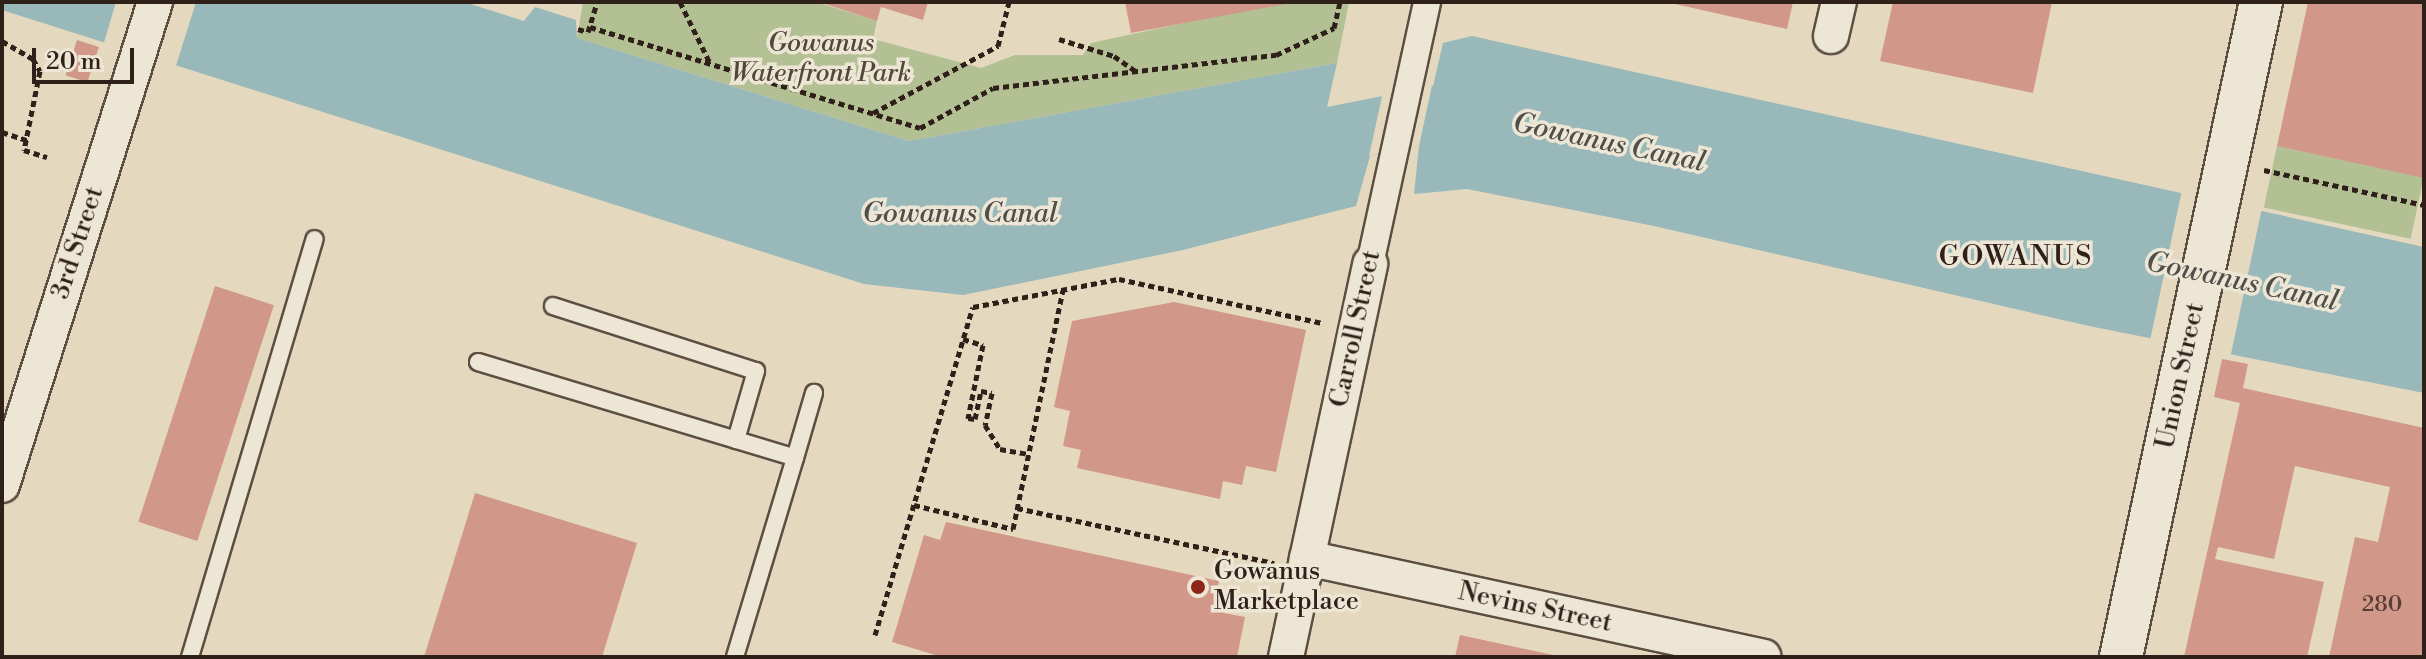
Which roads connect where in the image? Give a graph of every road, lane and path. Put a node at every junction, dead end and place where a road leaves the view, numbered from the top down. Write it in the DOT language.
graph roads {
  1 [pos="155,2"];
  2 [pos="680,2"];
  3 [pos="1009,2"];
  4 [pos="1340,2"];
  5 [pos="1427,2"];
  6 [pos="1839,2"];
  7 [pos="2261,2"];
  8 [pos="597,4"];
  9 [pos="590,27"];
  10 [pos="578,29"];
  11 [pos="1831,36"];
  12 [pos="1059,39"];
  13 [pos="2,41"];
  14 [pos="710,64"];
  15 [pos="1137,72"];
  16 [pos="872,113"];
  17 [pos="2,132"];
  18 [pos="27,140"];
  19 [pos="47,157"];
  20 [pos="2264,170"];
  21 [pos="2424,205"];
  22 [pos="315,239"];
  23 [pos="1370,264"];
  24 [pos="1063,290"];
  25 [pos="553,306"];
  26 [pos="1327,324"];
  27 [pos="963,339"];
  28 [pos="478,362"];
  29 [pos="814,393"];
  30 [pos="736,440"];
  31 [pos="1028,455"];
  32 [pos="795,458"];
  33 [pos="2,485"];
  34 [pos="914,505"];
  35 [pos="1017,508"];
  36 [pos="1291,561"];
  37 [pos="875,635"];
  38 [pos="1707,651"];
  39 [pos="190,657"];
  40 [pos="735,657"];
  41 [pos="1286,657"];
  42 [pos="1763,657"];
  43 [pos="2121,657"];
  1 -- 33 [label="street, 3rd Street"];
  2 -- 14 [label="path"];
  3 -- 16 [label="path"];
  4 -- 15 [label="path"];
  5 -- 23 [label="street, Carroll Street"];
  6 -- 11 [label="street"];
  7 -- 43 [label="street, Union Street"];
  8 -- 9 [label="path"];
  9 -- 10 [label="path"];
  9 -- 14 [label="path"];
  12 -- 15 [label="path"];
  13 -- 18 [label="path"];
  14 -- 16 [label="path"];
  15 -- 16 [label="path"];
  17 -- 18 [label="path"];
  18 -- 19 [label="path"];
  20 -- 21 [label="path"];
  22 -- 39 [label="lane"];
  23 -- 36 [label="street, Carroll Street"];
  24 -- 26 [label="path"];
  24 -- 27 [label="path"];
  24 -- 31 [label="path"];
  25 -- 30 [label="lane"];
  27 -- 31 [label="path"];
  27 -- 34 [label="path"];
  28 -- 30 [label="lane"];
  29 -- 32 [label="lane"];
  30 -- 32 [label="lane"];
  31 -- 35 [label="path"];
  32 -- 40 [label="lane"];
  34 -- 35 [label="path"];
  34 -- 37 [label="path"];
  35 -- 36 [label="path"];
  36 -- 38 [label="street, Nevins Street"];
  36 -- 41 [label="street, Carroll Street"];
  38 -- 42 [label="street, Nevins Street"];
}
